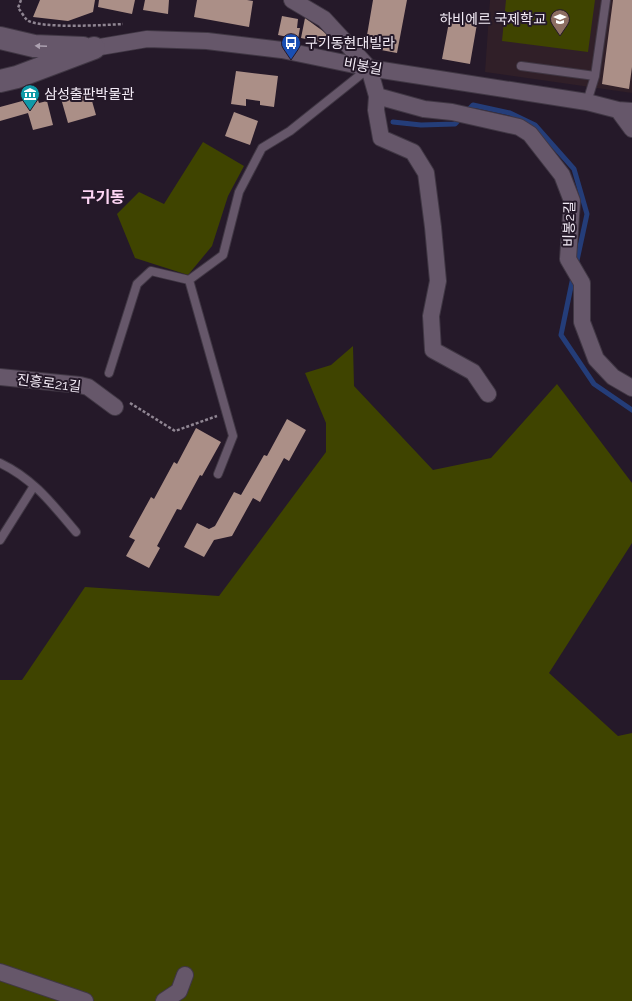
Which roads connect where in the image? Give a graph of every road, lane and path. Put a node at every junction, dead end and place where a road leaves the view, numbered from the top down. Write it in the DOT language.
graph roads {
  1 [pos="21,0"];
  2 [pos="292,0"];
  3 [pos="606,0"];
  4 [pos="123,24"];
  5 [pos="0,39"];
  6 [pos="94,48"];
  7 [pos="522,66"];
  8 [pos="369,68"];
  9 [pos="595,76"];
  10 [pos="9,79"];
  11 [pos="377,96"];
  12 [pos="587,102"];
  13 [pos="625,111"];
  14 [pos="632,130"];
  15 [pos="189,280"];
  16 [pos="109,373"];
  17 [pos="0,377"];
  18 [pos="632,388"];
  19 [pos="488,394"];
  20 [pos="122,405"];
  21 [pos="227,413"];
  22 [pos="0,463"];
  23 [pos="218,474"];
  24 [pos="34,486"];
  25 [pos="76,532"];
  26 [pos="0,540"];
  27 [pos="0,972"];
  28 [pos="185,975"];
  29 [pos="85,1001"];
  30 [pos="164,1001"];
  1 -- 4 [label="path"];
  2 -- 8 [label="street"];
  3 -- 9 [label="lane"];
  6 -- 5 [label="main road, one-way"];
  5 -- 10 [label="main road"];
  6 -- 8 [label="street, 비봉길"];
  6 -- 10 [label="main road"];
  7 -- 9 [label="lane"];
  8 -- 11 [label="street"];
  8 -- 12 [label="street, 비봉길"];
  8 -- 15 [label="lane"];
  9 -- 12 [label="lane"];
  11 -- 18 [label="street, 비봉2길"];
  11 -- 19 [label="street"];
  12 -- 13 [label="street, 비봉길"];
  13 -- 14 [label="street"];
  15 -- 16 [label="lane"];
  15 -- 21 [label="lane"];
  17 -- 20 [label="street, 진흥로21길"];
  20 -- 21 [label="path"];
  21 -- 23 [label="lane"];
  22 -- 24 [label="lane"];
  24 -- 25 [label="lane"];
  24 -- 26 [label="lane"];
  27 -- 29 [label="street"];
  28 -- 30 [label="street"];
}
